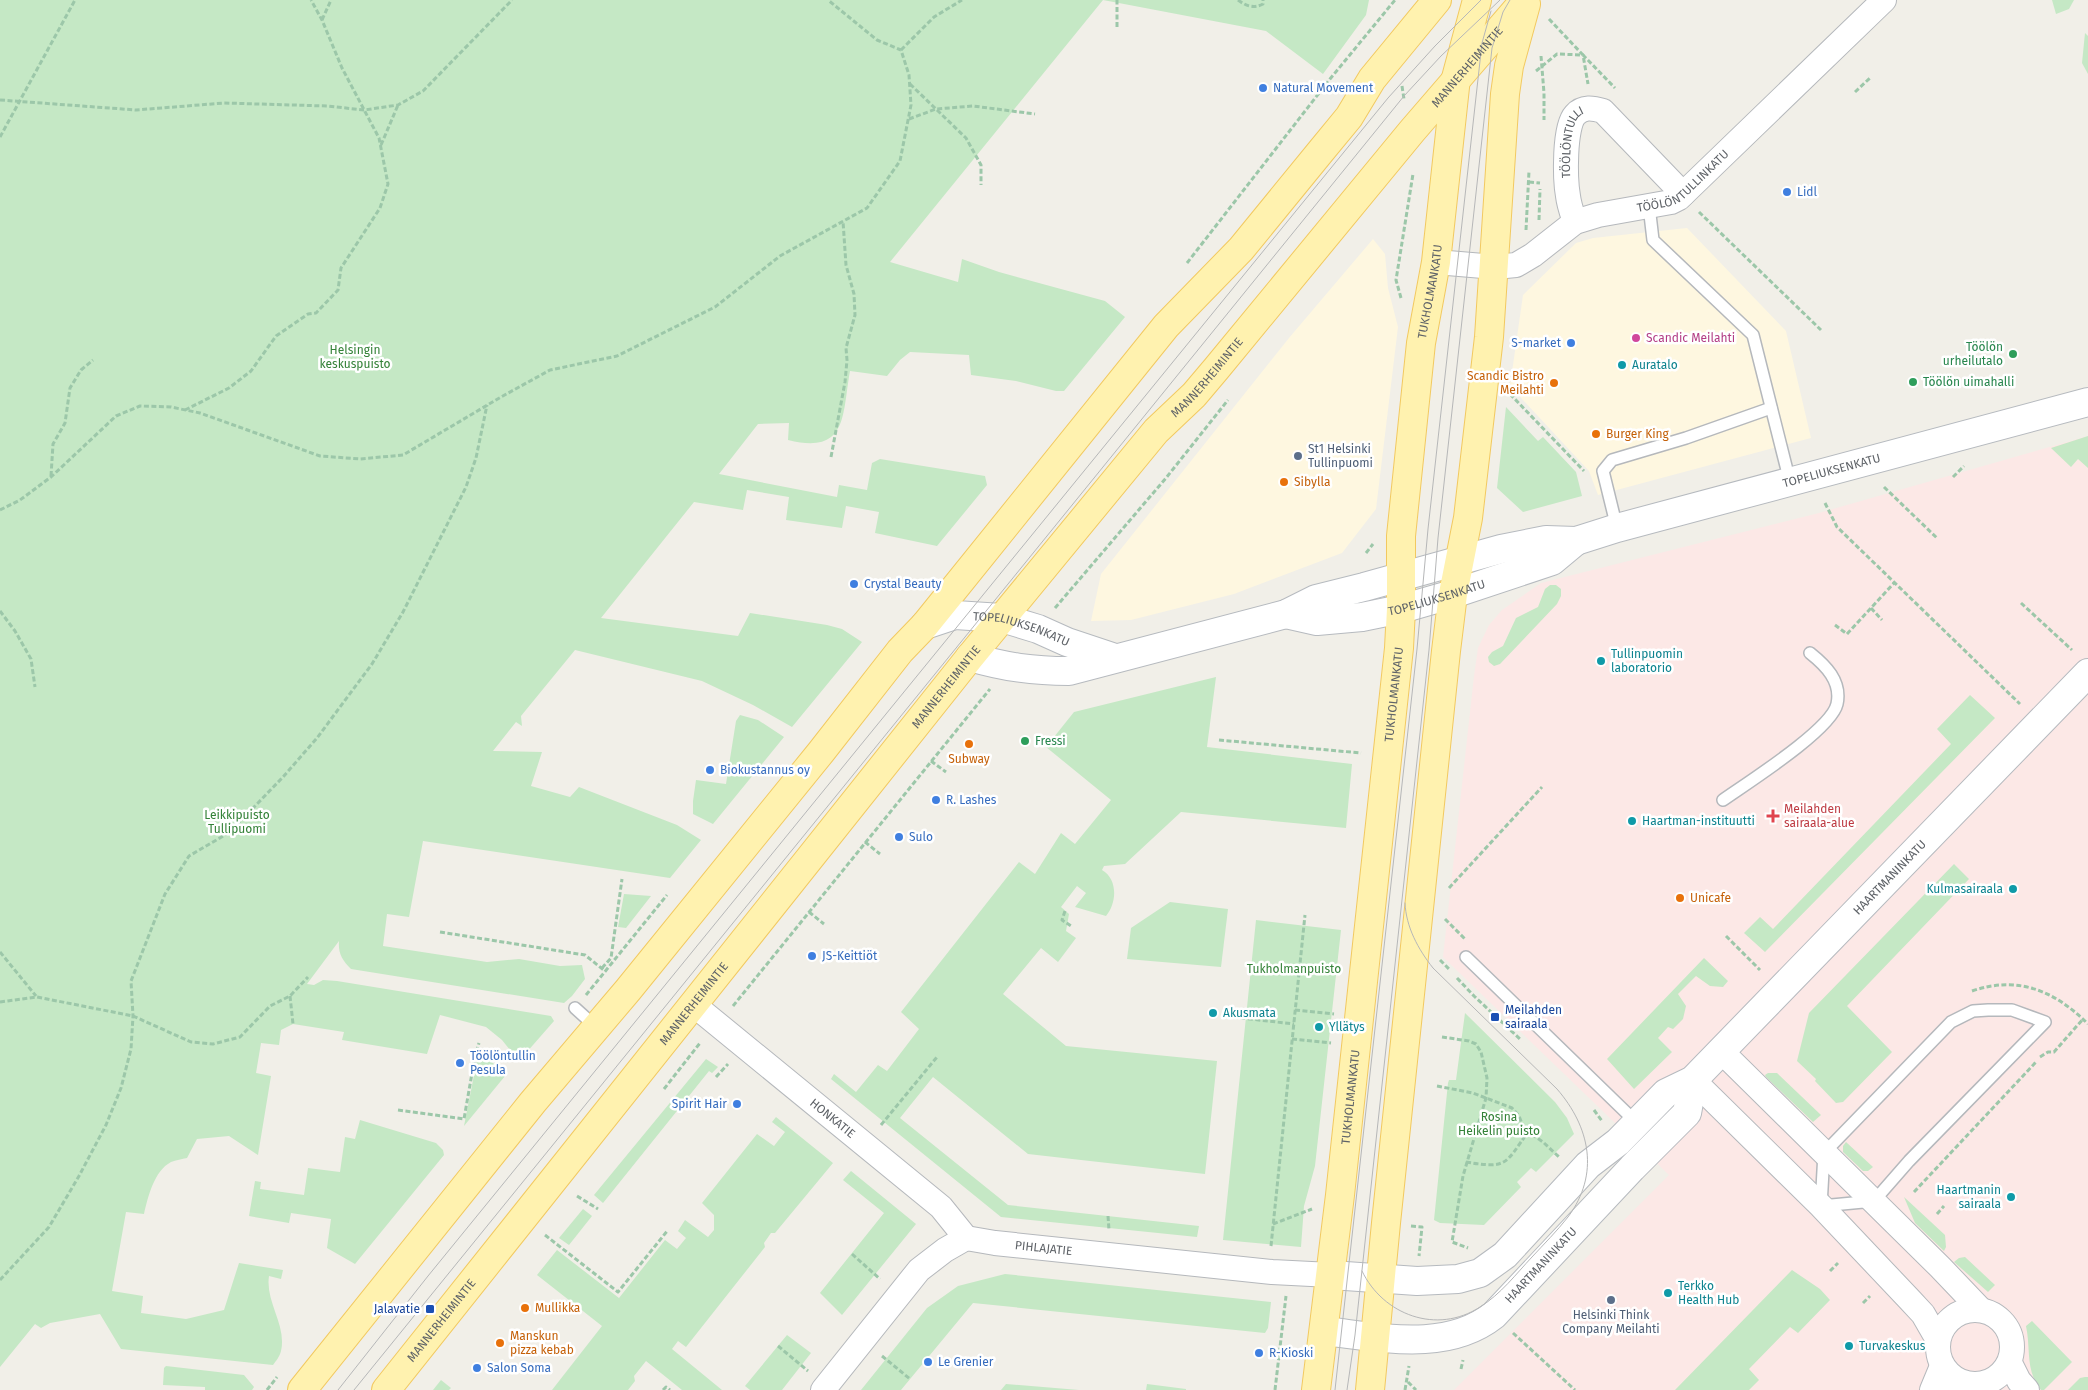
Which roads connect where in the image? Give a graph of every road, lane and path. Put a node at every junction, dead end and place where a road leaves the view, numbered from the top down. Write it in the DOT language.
graph roads {
  1 [pos="75,0"];
  2 [pos="311,0"];
  3 [pos="331,0"];
  4 [pos="512,0"];
  5 [pos="828,0"];
  6 [pos="962,0"];
  7 [pos="1117,0"];
  8 [pos="1238,0"];
  9 [pos="1263,0"];
  10 [pos="1476,0"];
  11 [pos="1884,0"];
  12 [pos="1426,4"];
  13 [pos="1533,5"];
  14 [pos="322,20"];
  15 [pos="1117,26"];
  16 [pos="901,50"];
  17 [pos="1456,78"];
  18 [pos="1870,78"];
  19 [pos="910,83"];
  20 [pos="1855,92"];
  21 [pos="0,100"];
  22 [pos="21,101"];
  23 [pos="398,105"];
  24 [pos="1591,107"];
  25 [pos="936,109"];
  26 [pos="364,110"];
  27 [pos="1035,114"];
  28 [pos="908,119"];
  29 [pos="0,137"];
  30 [pos="381,145"];
  31 [pos="1529,182"];
  32 [pos="1540,183"];
  33 [pos="981,185"];
  34 [pos="1683,194"];
  35 [pos="1649,206"];
  36 [pos="843,221"];
  37 [pos="1574,222"];
  38 [pos="1436,262"];
  39 [pos="1495,268"];
  40 [pos="1821,330"];
  41 [pos="93,360"];
  42 [pos="1508,392"];
  43 [pos="1232,394"];
  44 [pos="2088,402"];
  45 [pos="487,405"];
  46 [pos="1771,408"];
  47 [pos="184,410"];
  48 [pos="831,458"];
  49 [pos="1575,460"];
  50 [pos="1964,466"];
  51 [pos="51,477"];
  52 [pos="1953,477"];
  53 [pos="1790,482"];
  54 [pos="1884,487"];
  55 [pos="1825,503"];
  56 [pos="0,510"];
  57 [pos="1618,528"];
  58 [pos="1938,539"];
  59 [pos="1576,541"];
  60 [pos="1460,561"];
  61 [pos="1401,576"];
  62 [pos="1894,583"];
  63 [pos="1453,594"];
  64 [pos="2021,603"];
  65 [pos="1871,608"];
  66 [pos="1401,609"];
  67 [pos="0,611"];
  68 [pos="1286,614"];
  69 [pos="1002,618"];
  70 [pos="1882,620"];
  71 [pos="925,625"];
  72 [pos="1835,625"];
  73 [pos="1038,628"];
  74 [pos="2072,650"];
  75 [pos="1810,653"];
  76 [pos="970,657"];
  77 [pos="1115,658"];
  78 [pos="1007,667"];
  79 [pos="2088,673"];
  80 [pos="35,688"];
  81 [pos="2020,704"];
  82 [pos="1219,740"];
  83 [pos="1367,754"];
  84 [pos="931,760"];
  85 [pos="946,772"];
  86 [pos="1542,786"];
  87 [pos="1723,800"];
  88 [pos="865,842"];
  89 [pos="880,854"];
  90 [pos="622,879"];
  91 [pos="1445,893"];
  92 [pos="1065,911"];
  93 [pos="809,912"];
  94 [pos="1306,915"];
  95 [pos="824,924"];
  96 [pos="1070,926"];
  97 [pos="440,932"];
  98 [pos="1726,936"];
  99 [pos="0,952"];
  100 [pos="1435,952"];
  101 [pos="1466,957"];
  102 [pos="603,969"];
  103 [pos="1760,970"];
  104 [pos="308,977"];
  105 [pos="290,996"];
  106 [pos="37,997"];
  107 [pos="0,1002"];
  108 [pos="694,1004"];
  109 [pos="575,1008"];
  110 [pos="1295,1010"];
  111 [pos="1339,1015"];
  112 [pos="133,1016"];
  113 [pos="1233,1017"];
  114 [pos="2084,1019"];
  115 [pos="293,1024"];
  116 [pos="718,1024"];
  117 [pos="1294,1024"];
  118 [pos="596,1027"];
  119 [pos="1442,1037"];
  120 [pos="1292,1039"];
  121 [pos="479,1043"];
  122 [pos="1336,1044"];
  123 [pos="1527,1046"];
  124 [pos="1721,1051"];
  125 [pos="937,1057"];
  126 [pos="729,1063"];
  127 [pos="716,1077"];
  128 [pos="1693,1080"];
  129 [pos="1437,1086"];
  130 [pos="1486,1098"];
  131 [pos="1588,1105"];
  132 [pos="398,1110"];
  133 [pos="880,1126"];
  134 [pos="1607,1128"];
  135 [pos="1528,1132"];
  136 [pos="1647,1133"];
  137 [pos="1824,1152"];
  138 [pos="1560,1157"];
  139 [pos="1466,1162"];
  140 [pos="1914,1192"];
  141 [pos="577,1196"];
  142 [pos="1874,1201"];
  143 [pos="1822,1206"];
  144 [pos="1944,1206"];
  145 [pos="1312,1208"];
  146 [pos="598,1209"];
  147 [pos="1937,1214"];
  148 [pos="1108,1216"];
  149 [pos="1273,1224"];
  150 [pos="1422,1227"];
  151 [pos="668,1230"];
  152 [pos="1110,1232"];
  153 [pos="545,1235"];
  154 [pos="966,1238"];
  155 [pos="1420,1240"];
  156 [pos="1452,1242"];
  157 [pos="1270,1249"];
  158 [pos="852,1254"];
  159 [pos="1838,1263"];
  160 [pos="1830,1271"];
  161 [pos="1331,1275"];
  162 [pos="1381,1278"];
  163 [pos="880,1279"];
  164 [pos="0,1280"];
  165 [pos="1870,1296"];
  166 [pos="1863,1303"];
  167 [pos="1981,1310"];
  168 [pos="1494,1315"];
  169 [pos="1324,1331"];
  170 [pos="1376,1336"];
  171 [pos="1938,1340"];
  172 [pos="778,1346"];
  173 [pos="882,1356"];
  174 [pos="2010,1363"];
  175 [pos="808,1371"];
  176 [pos="910,1379"];
  177 [pos="1943,1380"];
  178 [pos="1408,1381"];
  179 [pos="1974,1387"];
  180 [pos="302,1390"];
  181 [pos="386,1390"];
  182 [pos="663,1390"];
  183 [pos="670,1390"];
  184 [pos="823,1390"];
  185 [pos="1316,1390"];
  186 [pos="1370,1390"];
  187 [pos="1416,1390"];
  188 [pos="1575,1390"];
  189 [pos="2027,1390"];
  1 -- 22 [label="path"];
  2 -- 14 [label="path"];
  3 -- 14 [label="path"];
  4 -- 23 [label="path"];
  5 -- 16 [label="path"];
  6 -- 16 [label="path"];
  7 -- 15 [label="path"];
  8 -- 9 [label="path"];
  10 -- 17 [label="main road, TUKHOLMANKATU"];
  11 -- 34 [label="street, TÖÖLÖNTULLINKATU"];
  12 -- 71 [label="main road"];
  13 -- 17 [label="main road, MANNERHEIMINTIE"];
  13 -- 24 [label="path"];
  13 -- 39 [label="main road"];
  14 -- 26 [label="path"];
  16 -- 19 [label="path"];
  17 -- 38 [label="main road, TUKHOLMANKATU"];
  17 -- 69 [label="main road, MANNERHEIMINTIE"];
  18 -- 20 [label="path"];
  19 -- 25 [label="path"];
  19 -- 28 [label="path"];
  21 -- 22 [label="path"];
  22 -- 26 [label="path"];
  22 -- 29 [label="path"];
  23 -- 26 [label="path"];
  23 -- 30 [label="path"];
  24 -- 34 [label="street, TÖÖLÖNTULLI"];
  24 -- 37 [label="street, TÖÖLÖNTULLI"];
  25 -- 27 [label="path"];
  25 -- 28 [label="path"];
  25 -- 33 [label="path"];
  26 -- 30 [label="path"];
  28 -- 36 [label="path"];
  30 -- 47 [label="path"];
  31 -- 32 [label="path"];
  34 -- 35 [label="street, TÖÖLÖNTULLINKATU"];
  34 -- 40 [label="path"];
  35 -- 37 [label="street, TÖÖLÖNTULLINKATU"];
  35 -- 46 [label="lane"];
  36 -- 45 [label="path"];
  36 -- 48 [label="path"];
  37 -- 39 [label="street, TÖÖLÖNTULLINKATU"];
  38 -- 39 [label="street, TÖÖLÖNTULLINKATU"];
  38 -- 61 [label="main road, TUKHOLMANKATU"];
  39 -- 60 [label="main road"];
  41 -- 51 [label="path"];
  42 -- 49 [label="path"];
  43 -- 73 [label="path"];
  44 -- 53 [label="main road, TOPELIUKSENKATU"];
  45 -- 47 [label="path"];
  45 -- 112 [label="path"];
  46 -- 53 [label="lane"];
  46 -- 57 [label="lane"];
  47 -- 51 [label="path"];
  50 -- 52 [label="path"];
  51 -- 56 [label="path"];
  53 -- 57 [label="main road, TOPELIUKSENKATU"];
  54 -- 58 [label="path"];
  55 -- 62 [label="path"];
  57 -- 59 [label="main road, TOPELIUKSENKATU"];
  59 -- 60 [label="main road, TOPELIUKSENKATU"];
  59 -- 63 [label="main road, TOPELIUKSENKATU"];
  60 -- 61 [label="main road, TOPELIUKSENKATU"];
  60 -- 63 [label="main road"];
  61 -- 66 [label="main road, TUKHOLMANKATU"];
  61 -- 68 [label="main road, TOPELIUKSENKATU"];
  62 -- 65 [label="path"];
  62 -- 81 [label="path"];
  63 -- 66 [label="main road, TOPELIUKSENKATU"];
  63 -- 162 [label="main road"];
  64 -- 74 [label="path"];
  65 -- 70 [label="path"];
  65 -- 72 [label="path"];
  66 -- 68 [label="main road, TOPELIUKSENKATU"];
  66 -- 161 [label="main road, TUKHOLMANKATU"];
  67 -- 80 [label="path"];
  68 -- 77 [label="main road, TOPELIUKSENKATU"];
  69 -- 71 [label="main road, TOPELIUKSENKATU"];
  69 -- 73 [label="main road, TOPELIUKSENKATU"];
  69 -- 76 [label="main road, MANNERHEIMINTIE"];
  71 -- 118 [label="main road"];
  73 -- 77 [label="main road, TOPELIUKSENKATU"];
  75 -- 87 [label="lane"];
  76 -- 78 [label="main road, TOPELIUKSENKATU"];
  76 -- 108 [label="main road, MANNERHEIMINTIE"];
  77 -- 78 [label="main road, TOPELIUKSENKATU"];
  78 -- 84 [label="path"];
  79 -- 124 [label="main road, HAARTMANINKATU"];
  82 -- 83 [label="path"];
  84 -- 85 [label="path"];
  84 -- 88 [label="path"];
  86 -- 91 [label="path"];
  88 -- 89 [label="path"];
  88 -- 93 [label="path"];
  90 -- 102 [label="path"];
  92 -- 96 [label="path"];
  93 -- 95 [label="path"];
  93 -- 116 [label="path"];
  94 -- 110 [label="path"];
  97 -- 102 [label="path"];
  98 -- 103 [label="path"];
  99 -- 106 [label="path"];
  100 -- 123 [label="path"];
  101 -- 136 [label="lane"];
  102 -- 109 [label="path"];
  104 -- 105 [label="path"];
  105 -- 112 [label="path"];
  105 -- 115 [label="path"];
  106 -- 107 [label="path"];
  106 -- 112 [label="path"];
  108 -- 116 [label="street, HONKATIE"];
  108 -- 181 [label="main road, MANNERHEIMINTIE"];
  109 -- 118 [label="lane"];
  110 -- 111 [label="path"];
  110 -- 117 [label="path"];
  112 -- 164 [label="path"];
  113 -- 117 [label="path"];
  114 -- 140 [label="path"];
  116 -- 154 [label="street, HONKATIE"];
  117 -- 120 [label="path"];
  118 -- 180 [label="main road"];
  119 -- 130 [label="path"];
  120 -- 122 [label="path"];
  120 -- 149 [label="path"];
  121 -- 132 [label="path"];
  124 -- 128 [label="main road, HAARTMANINKATU"];
  124 -- 137 [label="street"];
  125 -- 133 [label="path"];
  126 -- 127 [label="path"];
  128 -- 136 [label="main road, HAARTMANINKATU"];
  128 -- 143 [label="street"];
  129 -- 130 [label="path"];
  130 -- 135 [label="path"];
  130 -- 139 [label="path"];
  131 -- 134 [label="path"];
  135 -- 138 [label="path"];
  135 -- 139 [label="path"];
  136 -- 162 [label="main road, HAARTMANINKATU"];
  136 -- 168 [label="main road, HAARTMANINKATU"];
  137 -- 142 [label="street"];
  137 -- 142 [label="lane"];
  137 -- 143 [label="lane"];
  139 -- 156 [label="path"];
  141 -- 146 [label="path"];
  142 -- 143 [label="lane"];
  142 -- 167 [label="street"];
  143 -- 171 [label="street"];
  144 -- 147 [label="path"];
  145 -- 149 [label="path"];
  148 -- 152 [label="path"];
  149 -- 157 [label="path"];
  150 -- 155 [label="path"];
  151 -- 153 [label="path"];
  154 -- 161 [label="street, PIHLAJATIE"];
  154 -- 184 [label="street"];
  158 -- 163 [label="path"];
  159 -- 160 [label="path"];
  161 -- 162 [label="main road, HAARTMANINKATU"];
  161 -- 169 [label="main road, TUKHOLMANKATU"];
  162 -- 170 [label="main road"];
  165 -- 166 [label="path"];
  167 -- 171 [label="street"];
  167 -- 174 [label="street"];
  168 -- 170 [label="main road, HAARTMANINKATU"];
  168 -- 188 [label="path"];
  169 -- 170 [label="main road, HAARTMANINKATU"];
  169 -- 185 [label="main road, TUKHOLMANKATU"];
  170 -- 186 [label="main road"];
  171 -- 177 [label="street"];
  172 -- 175 [label="path"];
  173 -- 176 [label="path"];
  174 -- 179 [label="street"];
  174 -- 189 [label="street"];
  177 -- 179 [label="street"];
  178 -- 187 [label="path"];
  182 -- 183 [label="path"];
}
